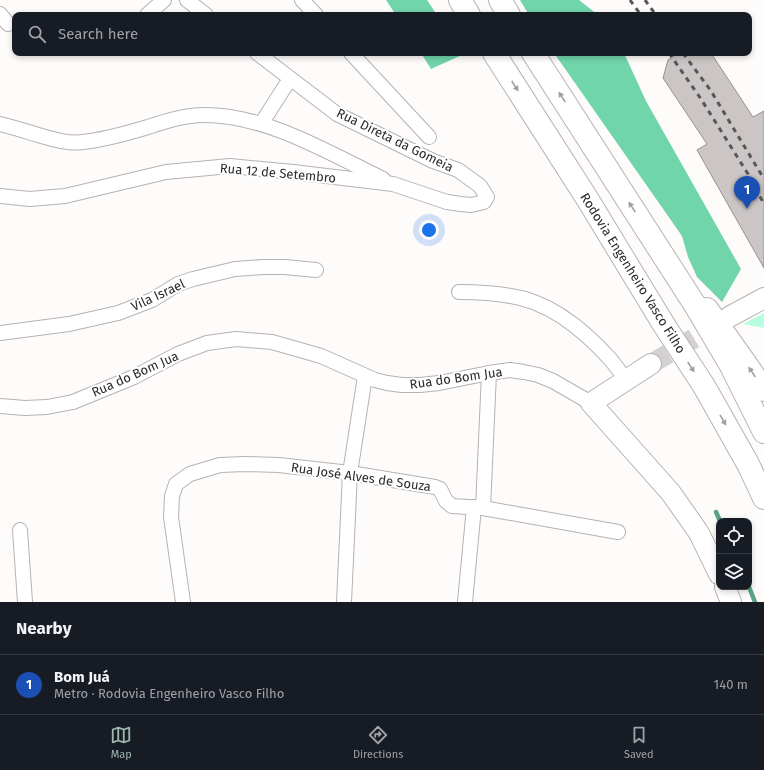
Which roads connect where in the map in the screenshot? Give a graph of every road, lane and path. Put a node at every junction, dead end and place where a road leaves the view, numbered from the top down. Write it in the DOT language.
graph roads {
  1 [pos="164,0"];
  2 [pos="187,0"];
  3 [pos="302,0"];
  4 [pos="460,0"];
  5 [pos="500,0"];
  6 [pos="150,12"];
  7 [pos="202,12"];
  8 [pos="313,12"];
  9 [pos="467,12"];
  10 [pos="507,12"];
  11 [pos="261,56"];
  12 [pos="354,56"];
  13 [pos="496,56"];
  14 [pos="535,56"];
  15 [pos="286,85"];
  16 [pos="0,124"];
  17 [pos="261,124"];
  18 [pos="429,137"];
  19 [pos="393,184"];
  20 [pos="0,196"];
  21 [pos="484,202"];
  22 [pos="653,240"];
  23 [pos="316,270"];
  24 [pos="459,292"];
  25 [pos="764,298"];
  26 [pos="729,317"];
  27 [pos="0,333"];
  28 [pos="651,364"];
  29 [pos="489,373"];
  30 [pos="365,376"];
  31 [pos="625,380"];
  32 [pos="764,390"];
  33 [pos="591,403"];
  34 [pos="0,406"];
  35 [pos="764,432"];
  36 [pos="350,473"];
  37 [pos="764,498"];
  38 [pos="479,507"];
  39 [pos="20,530"];
  40 [pos="618,532"];
  41 [pos="716,568"];
  42 [pos="726,590"];
  43 [pos="25,602"];
  44 [pos="183,602"];
  45 [pos="344,602"];
  46 [pos="465,602"];
  47 [pos="731,602"];
  1 -- 6 [label="street"];
  2 -- 7 [label="street"];
  3 -- 8 [label="street"];
  4 -- 9 [label="main road"];
  5 -- 10 [label="main road"];
  11 -- 21 [label="street, Rua Direta da Gomeia"];
  12 -- 18 [label="street"];
  13 -- 37 [label="main road, Rodovia Engenheiro Vasco Filho, one-way"];
  22 -- 14 [label="main road, one-way"];
  15 -- 17 [label="street"];
  16 -- 17 [label="street"];
  17 -- 19 [label="street"];
  19 -- 20 [label="street, Rua 12 de Setembro"];
  19 -- 21 [label="street, Rua 12 de Setembro"];
  32 -- 22 [label="main road, one-way"];
  22 -- 35 [label="main road"];
  23 -- 27 [label="street, Vila Israel"];
  24 -- 31 [label="street"];
  25 -- 26 [label="street"];
  28 -- 31 [label="street"];
  29 -- 30 [label="street, Rua do Bom Jua"];
  29 -- 33 [label="street, Rua do Bom Jua"];
  29 -- 38 [label="street"];
  30 -- 34 [label="street, Rua do Bom Jua"];
  30 -- 36 [label="street"];
  31 -- 33 [label="street"];
  33 -- 41 [label="street, Rua do Bom Jua"];
  36 -- 38 [label="street, Rua José Alves de Souza"];
  36 -- 44 [label="street, Rua José Alves de Souza"];
  36 -- 45 [label="street"];
  38 -- 40 [label="street, Rua José Alves de Souza"];
  38 -- 46 [label="street"];
  39 -- 43 [label="street"];
  42 -- 47 [label="street"];
}
